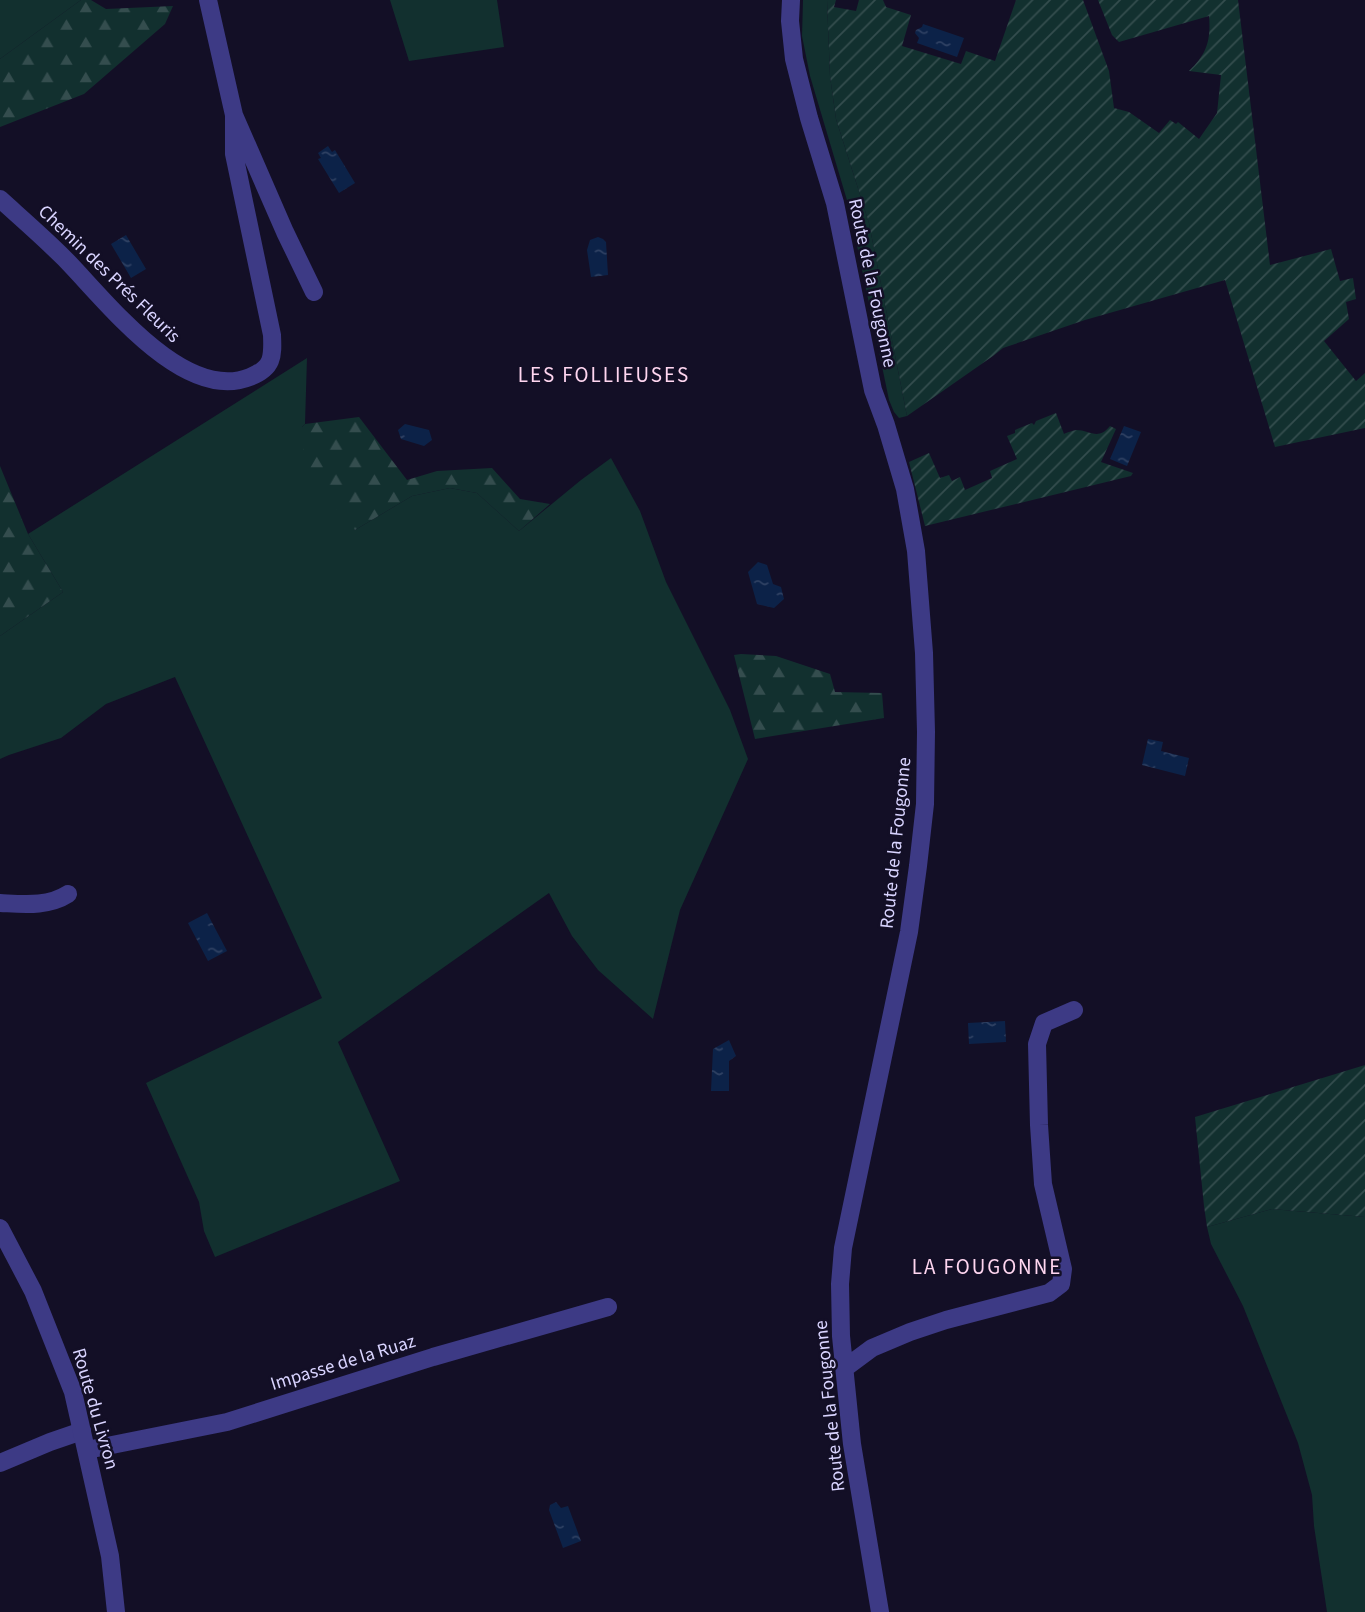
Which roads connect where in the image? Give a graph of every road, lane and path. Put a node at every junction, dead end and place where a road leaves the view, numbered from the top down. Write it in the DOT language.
graph roads {
  1 [pos="208,0"];
  2 [pos="790,0"];
  3 [pos="234,115"];
  4 [pos="0,199"];
  5 [pos="314,292"];
  6 [pos="68,894"];
  7 [pos="0,903"];
  8 [pos="1073,1010"];
  9 [pos="1,1232"];
  10 [pos="608,1307"];
  11 [pos="845,1368"];
  12 [pos="82,1432"];
  13 [pos="87,1450"];
  14 [pos="0,1463"];
  15 [pos="116,1612"];
  16 [pos="880,1612"];
  1 -- 3 [label="street, Chemin des Prés Fleuris"];
  2 -- 11 [label="street, Route de la Fougonne"];
  3 -- 4 [label="street, Chemin des Prés Fleuris"];
  3 -- 5 [label="street, Chemin des Prés Fleuris"];
  6 -- 7 [label="street"];
  8 -- 11 [label="street"];
  9 -- 12 [label="street, Route du Livron"];
  10 -- 13 [label="street, Impasse de la Ruaz"];
  11 -- 16 [label="street, Route de la Fougonne"];
  12 -- 13 [label="street, Route du Livron"];
  12 -- 14 [label="street"];
  13 -- 15 [label="street, Route du Livron"];
}
